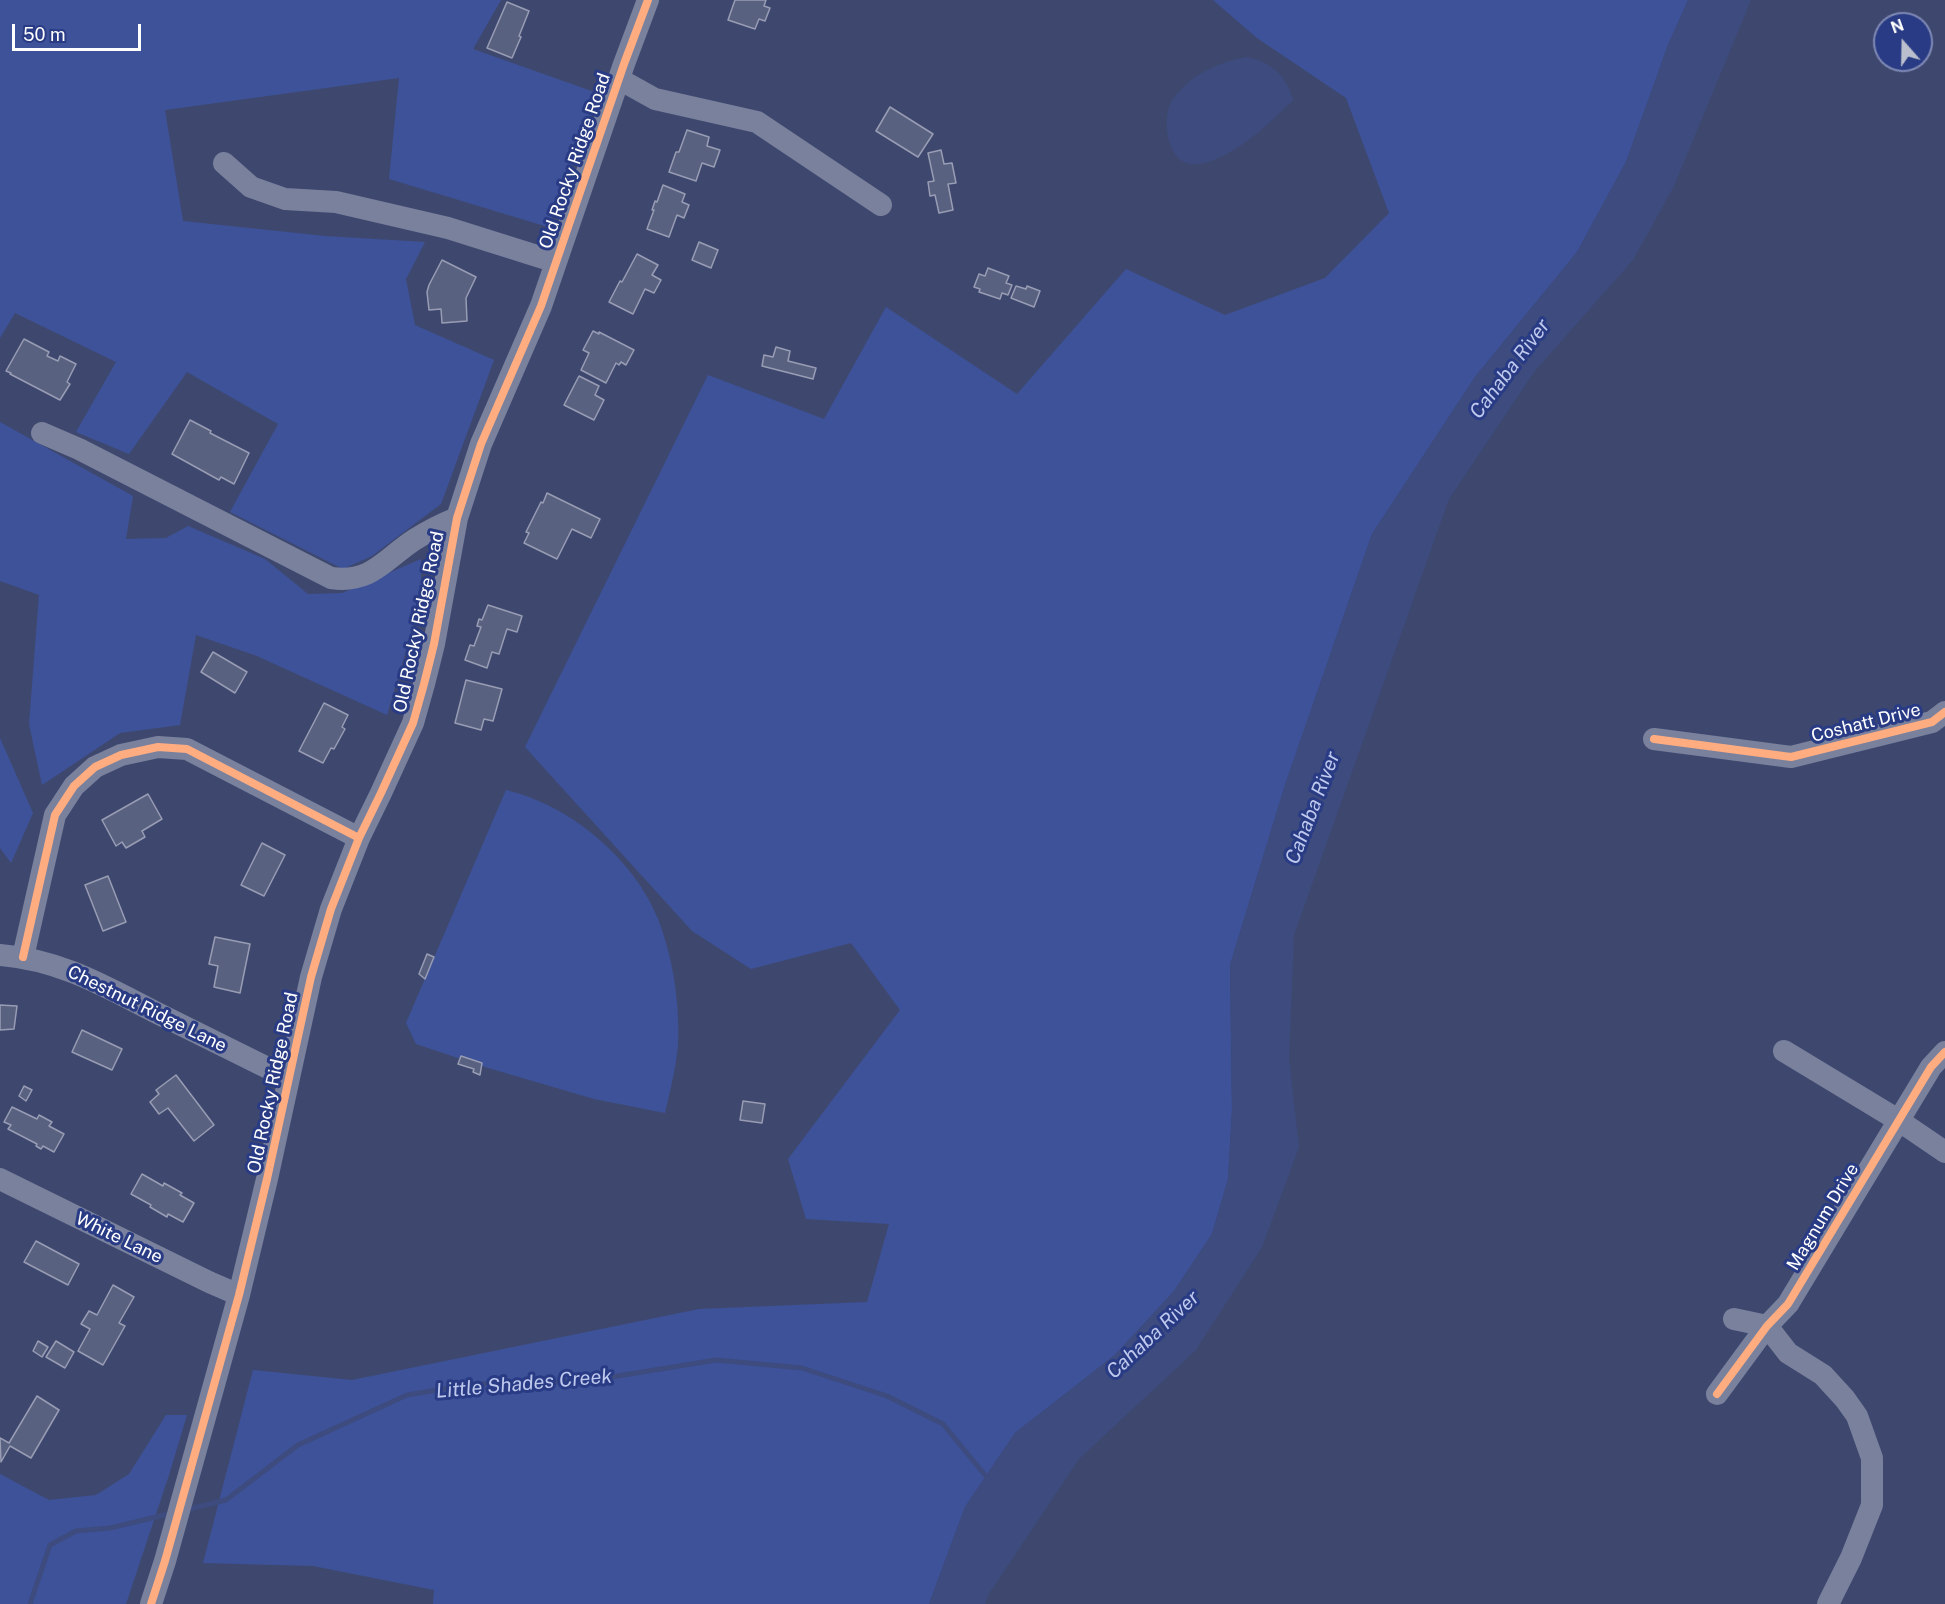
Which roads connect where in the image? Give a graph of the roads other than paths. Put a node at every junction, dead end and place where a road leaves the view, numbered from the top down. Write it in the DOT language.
graph roads {
  1 [pos="648,0"];
  2 [pos="619,79"];
  3 [pos="224,163"];
  4 [pos="881,205"];
  5 [pos="556,262"];
  6 [pos="42,433"];
  7 [pos="457,518"];
  8 [pos="1945,712"];
  9 [pos="1654,740"];
  10 [pos="359,838"];
  11 [pos="0,956"];
  12 [pos="23,957"];
  13 [pos="1784,1051"];
  14 [pos="1945,1052"];
  15 [pos="288,1078"];
  16 [pos="1899,1120"];
  17 [pos="1945,1152"];
  18 [pos="0,1179"];
  19 [pos="239,1295"];
  20 [pos="1734,1319"];
  21 [pos="1767,1326"];
  22 [pos="1717,1394"];
  23 [pos="151,1604"];
  24 [pos="1828,1604"];
  1 -- 2 [label="street, Old Rocky Ridge Road"];
  2 -- 4 [label="street"];
  2 -- 5 [label="street, Old Rocky Ridge Road"];
  3 -- 5 [label="street"];
  5 -- 7 [label="street, Old Rocky Ridge Road"];
  6 -- 7 [label="street"];
  7 -- 10 [label="street, Old Rocky Ridge Road"];
  8 -- 9 [label="street, Coshatt Drive"];
  10 -- 12 [label="street"];
  10 -- 15 [label="street, Old Rocky Ridge Road"];
  11 -- 12 [label="street, Chestnut Ridge Lane"];
  12 -- 15 [label="street, Chestnut Ridge Lane"];
  13 -- 16 [label="street"];
  14 -- 16 [label="street, Magnum Drive"];
  15 -- 19 [label="street, Old Rocky Ridge Road"];
  16 -- 17 [label="street"];
  16 -- 21 [label="street, Magnum Drive"];
  18 -- 19 [label="street, White Lane"];
  19 -- 23 [label="street, Old Rocky Ridge Road"];
  20 -- 21 [label="street"];
  21 -- 22 [label="street, Magnum Drive"];
  21 -- 24 [label="street"];
}
